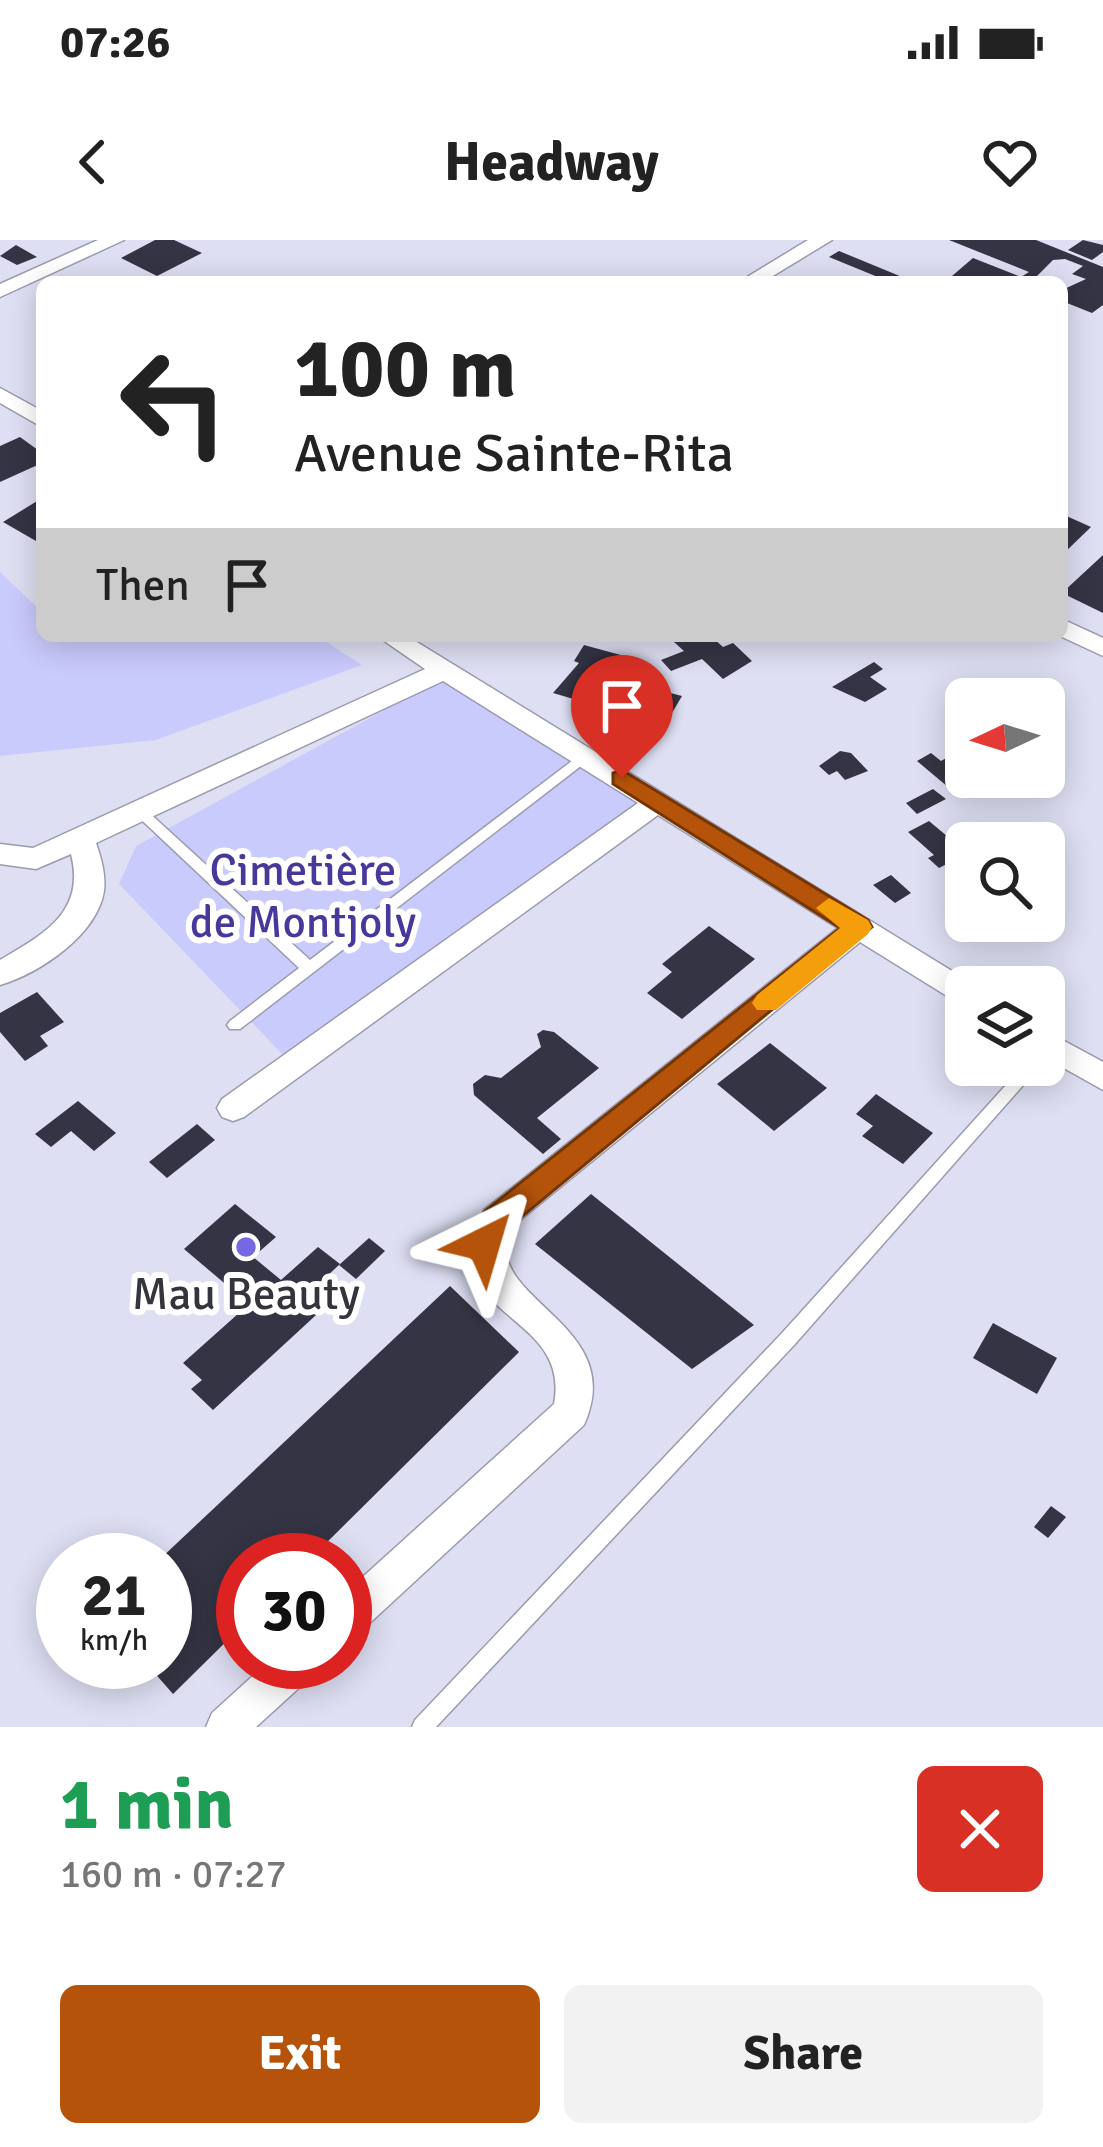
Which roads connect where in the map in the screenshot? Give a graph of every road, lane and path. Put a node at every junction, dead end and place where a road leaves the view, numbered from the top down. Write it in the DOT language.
graph roads {
  1 [pos="114,240"];
  2 [pos="822,240"];
  3 [pos="759,276"];
  4 [pos="0,291"];
  5 [pos="0,394"];
  6 [pos="36,416"];
  7 [pos="1068,630"];
  8 [pos="399,642"];
  9 [pos="1103,648"];
  10 [pos="445,670"];
  11 [pos="585,756"];
  12 [pos="659,801"];
  13 [pos="140,812"];
  14 [pos="80,839"];
  15 [pos="0,854"];
  16 [pos="36,859"];
  17 [pos="0,877"];
  18 [pos="859,927"];
  19 [pos="309,968"];
  20 [pos="0,974"];
  21 [pos="945,980"];
  22 [pos="235,1025"];
  23 [pos="1065,1061"];
  24 [pos="1103,1078"];
  25 [pos="1012,1086"];
  26 [pos="233,1108"];
  27 [pos="372,1594"];
  28 [pos="268,1689"];
  29 [pos="226,1727"];
  30 [pos="422,1727"];
  1 -- 4 [label="street"];
  2 -- 3 [label="street"];
  5 -- 6 [label="street"];
  7 -- 9 [label="street"];
  8 -- 10 [label="street"];
  10 -- 11 [label="street"];
  10 -- 13 [label="street"];
  11 -- 12 [label="street"];
  11 -- 19 [label="lane"];
  12 -- 18 [label="street"];
  12 -- 26 [label="street"];
  13 -- 14 [label="street"];
  13 -- 19 [label="lane"];
  14 -- 16 [label="street"];
  14 -- 20 [label="street"];
  15 -- 16 [label="street"];
  16 -- 17 [label="street"];
  18 -- 21 [label="street"];
  18 -- 27 [label="street"];
  19 -- 22 [label="lane"];
  23 -- 24 [label="street"];
  25 -- 30 [label="lane"];
  28 -- 29 [label="street"];
}
